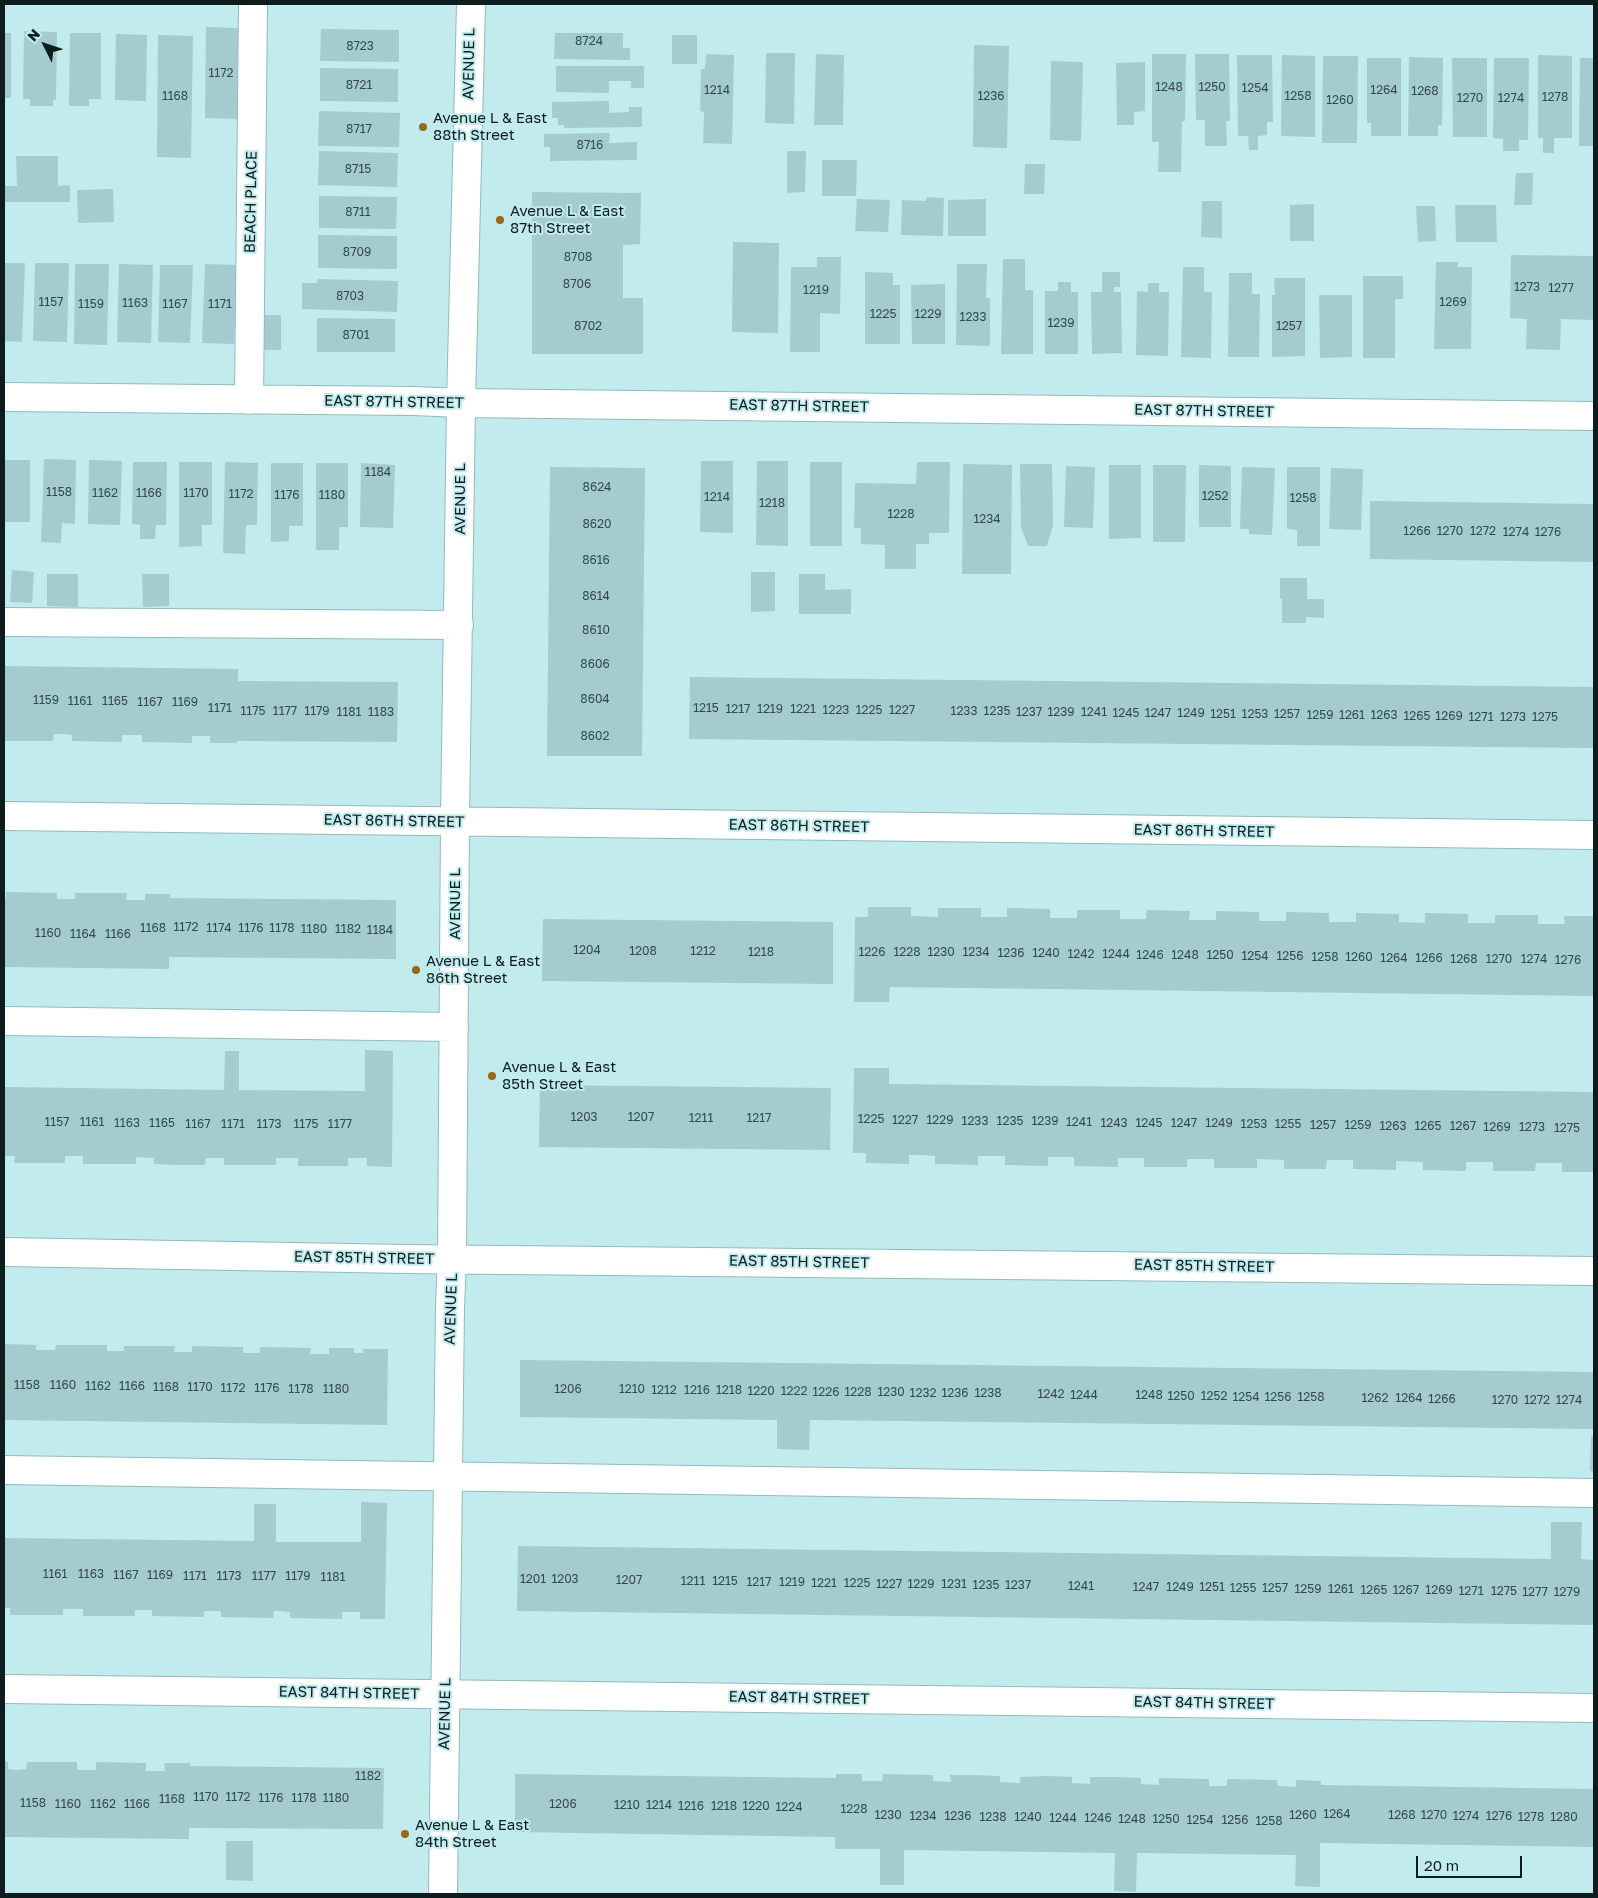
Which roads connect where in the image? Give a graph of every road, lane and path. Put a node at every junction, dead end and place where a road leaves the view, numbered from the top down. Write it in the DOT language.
graph roads {
  1 [pos="253,4"];
  2 [pos="471,4"];
  3 [pos="4,396"];
  4 [pos="249,400"];
  5 [pos="461,404"];
  6 [pos="1594,416"];
  7 [pos="4,622"];
  8 [pos="459,625"];
  9 [pos="4,816"];
  10 [pos="455,822"];
  11 [pos="1594,836"];
  12 [pos="4,1021"];
  13 [pos="454,1027"];
  14 [pos="4,1252"];
  15 [pos="452,1259"];
  16 [pos="1594,1271"];
  17 [pos="4,1470"];
  18 [pos="448,1478"];
  19 [pos="1594,1493"];
  20 [pos="4,1689"];
  21 [pos="446,1694"];
  22 [pos="1594,1708"];
  23 [pos="443,1894"];
  1 -- 4 [label="street, BEACH PLACE"];
  2 -- 5 [label="street, AVENUE L"];
  3 -- 4 [label="street, EAST 87TH STREET"];
  4 -- 5 [label="street, EAST 87TH STREET"];
  5 -- 6 [label="street, EAST 87TH STREET"];
  5 -- 8 [label="street, AVENUE L"];
  7 -- 8 [label="street"];
  8 -- 10 [label="street, AVENUE L"];
  9 -- 10 [label="street, EAST 86TH STREET"];
  10 -- 11 [label="street, EAST 86TH STREET"];
  10 -- 13 [label="street, AVENUE L"];
  12 -- 13 [label="street"];
  13 -- 15 [label="street, AVENUE L"];
  14 -- 15 [label="street, EAST 85TH STREET"];
  15 -- 16 [label="street, EAST 85TH STREET"];
  15 -- 18 [label="street, AVENUE L"];
  17 -- 18 [label="street"];
  18 -- 19 [label="street"];
  18 -- 21 [label="street, AVENUE L"];
  20 -- 21 [label="street, EAST 84TH STREET"];
  21 -- 22 [label="street, EAST 84TH STREET"];
  21 -- 23 [label="street, AVENUE L"];
}
